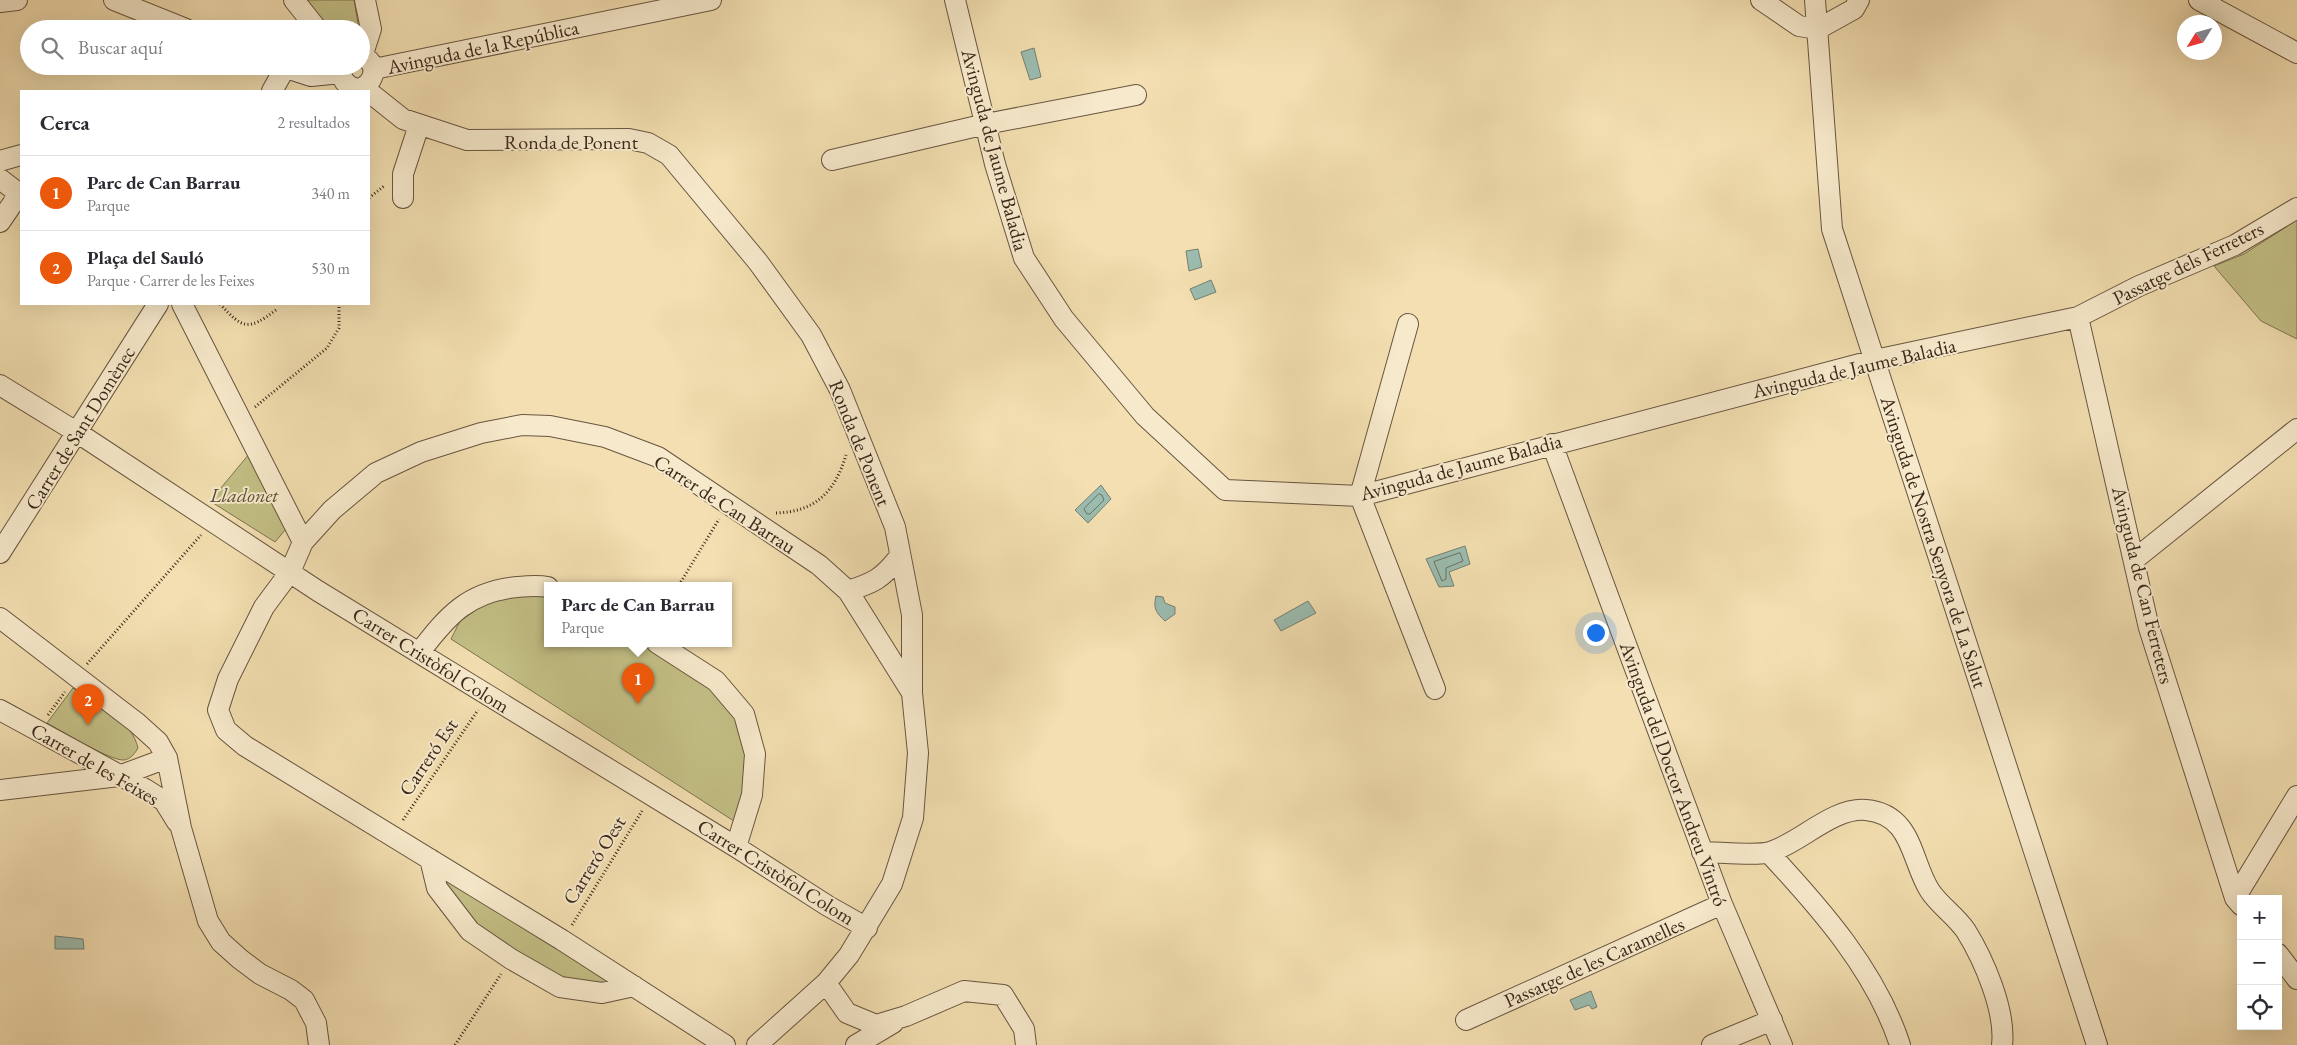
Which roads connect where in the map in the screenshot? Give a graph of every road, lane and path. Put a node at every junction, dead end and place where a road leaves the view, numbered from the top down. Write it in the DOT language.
graph roads {
  1 [pos="17,0"];
  2 [pos="114,0"];
  3 [pos="294,0"];
  4 [pos="365,0"];
  5 [pos="711,0"];
  6 [pos="955,0"];
  7 [pos="1761,0"];
  8 [pos="1815,0"];
  9 [pos="1859,0"];
  10 [pos="2199,0"];
  11 [pos="0,2"];
  12 [pos="673,4"];
  13 [pos="164,20"];
  14 [pos="310,20"];
  15 [pos="369,20"];
  16 [pos="1818,29"];
  17 [pos="2297,53"];
  18 [pos="370,60"];
  19 [pos="370,74"];
  20 [pos="279,75"];
  21 [pos="344,75"];
  22 [pos="272,90"];
  23 [pos="367,90"];
  24 [pos="370,93"];
  25 [pos="1136,95"];
  26 [pos="419,124"];
  27 [pos="986,124"];
  28 [pos="20,155"];
  29 [pos="832,160"];
  30 [pos="0,161"];
  31 [pos="0,179"];
  32 [pos="20,194"];
  33 [pos="403,198"];
  34 [pos="2297,208"];
  35 [pos="0,222"];
  36 [pos="157,305"];
  37 [pos="183,305"];
  38 [pos="221,305"];
  39 [pos="339,305"];
  40 [pos="276,310"];
  41 [pos="2078,317"];
  42 [pos="1408,324"];
  43 [pos="1875,360"];
  44 [pos="0,385"];
  45 [pos="240,417"];
  46 [pos="852,420"];
  47 [pos="2297,429"];
  48 [pos="78,433"];
  49 [pos="1552,444"];
  50 [pos="1360,496"];
  51 [pos="736,508"];
  52 [pos="213,522"];
  53 [pos="303,542"];
  54 [pos="0,552"];
  55 [pos="899,557"];
  56 [pos="2135,559"];
  57 [pos="290,572"];
  58 [pos="681,582"];
  59 [pos="544,586"];
  60 [pos="848,591"];
  61 [pos="0,618"];
  62 [pos="663,647"];
  63 [pos="419,653"];
  64 [pos="77,676"];
  65 [pos="1434,689"];
  66 [pos="912,693"];
  67 [pos="488,694"];
  68 [pos="0,710"];
  69 [pos="36,730"];
  70 [pos="167,758"];
  71 [pos="119,776"];
  72 [pos="0,790"];
  73 [pos="652,796"];
  74 [pos="2297,796"];
  75 [pos="181,828"];
  76 [pos="392,836"];
  77 [pos="736,847"];
  78 [pos="1702,852"];
  79 [pos="1769,853"];
  80 [pos="430,859"];
  81 [pos="2242,895"];
  82 [pos="2237,899"];
  83 [pos="1722,904"];
  84 [pos="867,928"];
  85 [pos="562,940"];
  86 [pos="511,958"];
  87 [pos="2282,959"];
  88 [pos="2297,979"];
  89 [pos="826,982"];
  90 [pos="634,986"];
  91 [pos="906,1016"];
  92 [pos="1466,1020"];
  93 [pos="1772,1020"];
  94 [pos="319,1045"];
  95 [pos="455,1045"];
  96 [pos="725,1045"];
  97 [pos="757,1045"];
  98 [pos="856,1045"];
  99 [pos="1026,1045"];
  100 [pos="1712,1045"];
  101 [pos="1782,1045"];
  102 [pos="1900,1045"];
  103 [pos="2002,1045"];
  104 [pos="2097,1045"];
  1 -- 11 [label="street"];
  2 -- 13 [label="street"];
  3 -- 14 [label="street"];
  4 -- 15 [label="street"];
  5 -- 12 [label="street, Avinguda de la República"];
  6 -- 27 [label="street, Avinguda de Jaume Baladia"];
  7 -- 16 [label="street"];
  8 -- 16 [label="street, Avinguda de Nostra Senyora de La Salut"];
  9 -- 16 [label="street"];
  10 -- 17 [label="street"];
  12 -- 18 [label="street, Avinguda de la República"];
  16 -- 43 [label="street, Avinguda de Nostra Senyora de La Salut"];
  19 -- 23 [label="street"];
  20 -- 22 [label="street"];
  21 -- 23 [label="street, Ronda de Ponent"];
  24 -- 26 [label="street, Ronda de Ponent"];
  25 -- 27 [label="street"];
  26 -- 33 [label="street"];
  26 -- 46 [label="street, Ronda de Ponent"];
  27 -- 29 [label="street"];
  27 -- 50 [label="street, Avinguda de Jaume Baladia"];
  28 -- 30 [label="street"];
  31 -- 32 [label="street"];
  32 -- 35 [label="street"];
  34 -- 41 [label="street, Passatge dels Ferreters"];
  36 -- 48 [label="street, Carrer de Sant Domènec"];
  37 -- 45 [label="street"];
  38 -- 40 [label="path"];
  39 -- 45 [label="path"];
  41 -- 43 [label="street, Avinguda de Jaume Baladia"];
  41 -- 56 [label="street, Avinguda de Can Ferreters"];
  42 -- 50 [label="street"];
  43 -- 49 [label="street, Avinguda de Jaume Baladia"];
  43 -- 104 [label="street, Avinguda de Nostra Senyora de La Salut"];
  44 -- 48 [label="street, Carrer Cristòfol Colom"];
  45 -- 53 [label="street"];
  46 -- 51 [label="path"];
  46 -- 55 [label="street, Ronda de Ponent"];
  47 -- 56 [label="street"];
  48 -- 52 [label="street, Carrer Cristòfol Colom"];
  48 -- 54 [label="street, Carrer de Sant Domènec"];
  49 -- 50 [label="street, Avinguda de Jaume Baladia"];
  49 -- 78 [label="street, Avinguda del Doctor Andreu Vintró"];
  50 -- 65 [label="street"];
  51 -- 53 [label="street, Carrer de Can Barrau"];
  51 -- 58 [label="path"];
  51 -- 60 [label="street, Carrer de Can Barrau"];
  52 -- 57 [label="street, Carrer Cristòfol Colom"];
  52 -- 64 [label="path"];
  53 -- 57 [label="street, Carrer de Can Barrau"];
  55 -- 60 [label="street"];
  55 -- 66 [label="street, Ronda de Ponent"];
  56 -- 82 [label="street, Avinguda de Can Ferreters"];
  57 -- 63 [label="street, Carrer Cristòfol Colom"];
  57 -- 76 [label="street, Carrer de Can Barrau"];
  59 -- 63 [label="street"];
  60 -- 66 [label="street, Carrer de Can Barrau"];
  61 -- 64 [label="street"];
  62 -- 77 [label="street"];
  63 -- 67 [label="street, Carrer Cristòfol Colom"];
  64 -- 69 [label="path"];
  64 -- 70 [label="street"];
  66 -- 84 [label="street, Ronda de Ponent"];
  67 -- 73 [label="street, Carrer Cristòfol Colom"];
  67 -- 76 [label="path, Carreró Est"];
  68 -- 69 [label="street, Carrer de les Feixes"];
  69 -- 71 [label="street, Carrer de les Feixes"];
  70 -- 71 [label="street"];
  70 -- 75 [label="street"];
  71 -- 72 [label="street"];
  71 -- 75 [label="street, Carrer de les Feixes"];
  73 -- 77 [label="street, Carrer Cristòfol Colom"];
  73 -- 85 [label="path, Carreró Oest"];
  74 -- 81 [label="street"];
  75 -- 94 [label="street"];
  76 -- 80 [label="street, Carrer de Can Barrau"];
  77 -- 84 [label="street, Carrer Cristòfol Colom"];
  78 -- 79 [label="street"];
  78 -- 83 [label="street, Avinguda del Doctor Andreu Vintró"];
  79 -- 102 [label="street"];
  79 -- 103 [label="street"];
  80 -- 85 [label="street, Carrer de Can Barrau"];
  80 -- 86 [label="street"];
  83 -- 92 [label="street, Passatge de les Caramelles"];
  83 -- 93 [label="street, Avinguda del Doctor Andreu Vintró"];
  84 -- 89 [label="street, Ronda de Ponent"];
  85 -- 90 [label="street, Carrer de Can Barrau"];
  86 -- 90 [label="street"];
  86 -- 95 [label="path"];
  87 -- 88 [label="street"];
  89 -- 91 [label="street"];
  89 -- 97 [label="street, Ronda de Ponent"];
  90 -- 96 [label="street, Carrer de Can Barrau"];
  91 -- 98 [label="street"];
  91 -- 99 [label="street"];
  93 -- 100 [label="street"];
  93 -- 101 [label="street, Avinguda del Doctor Andreu Vintró"];
}
